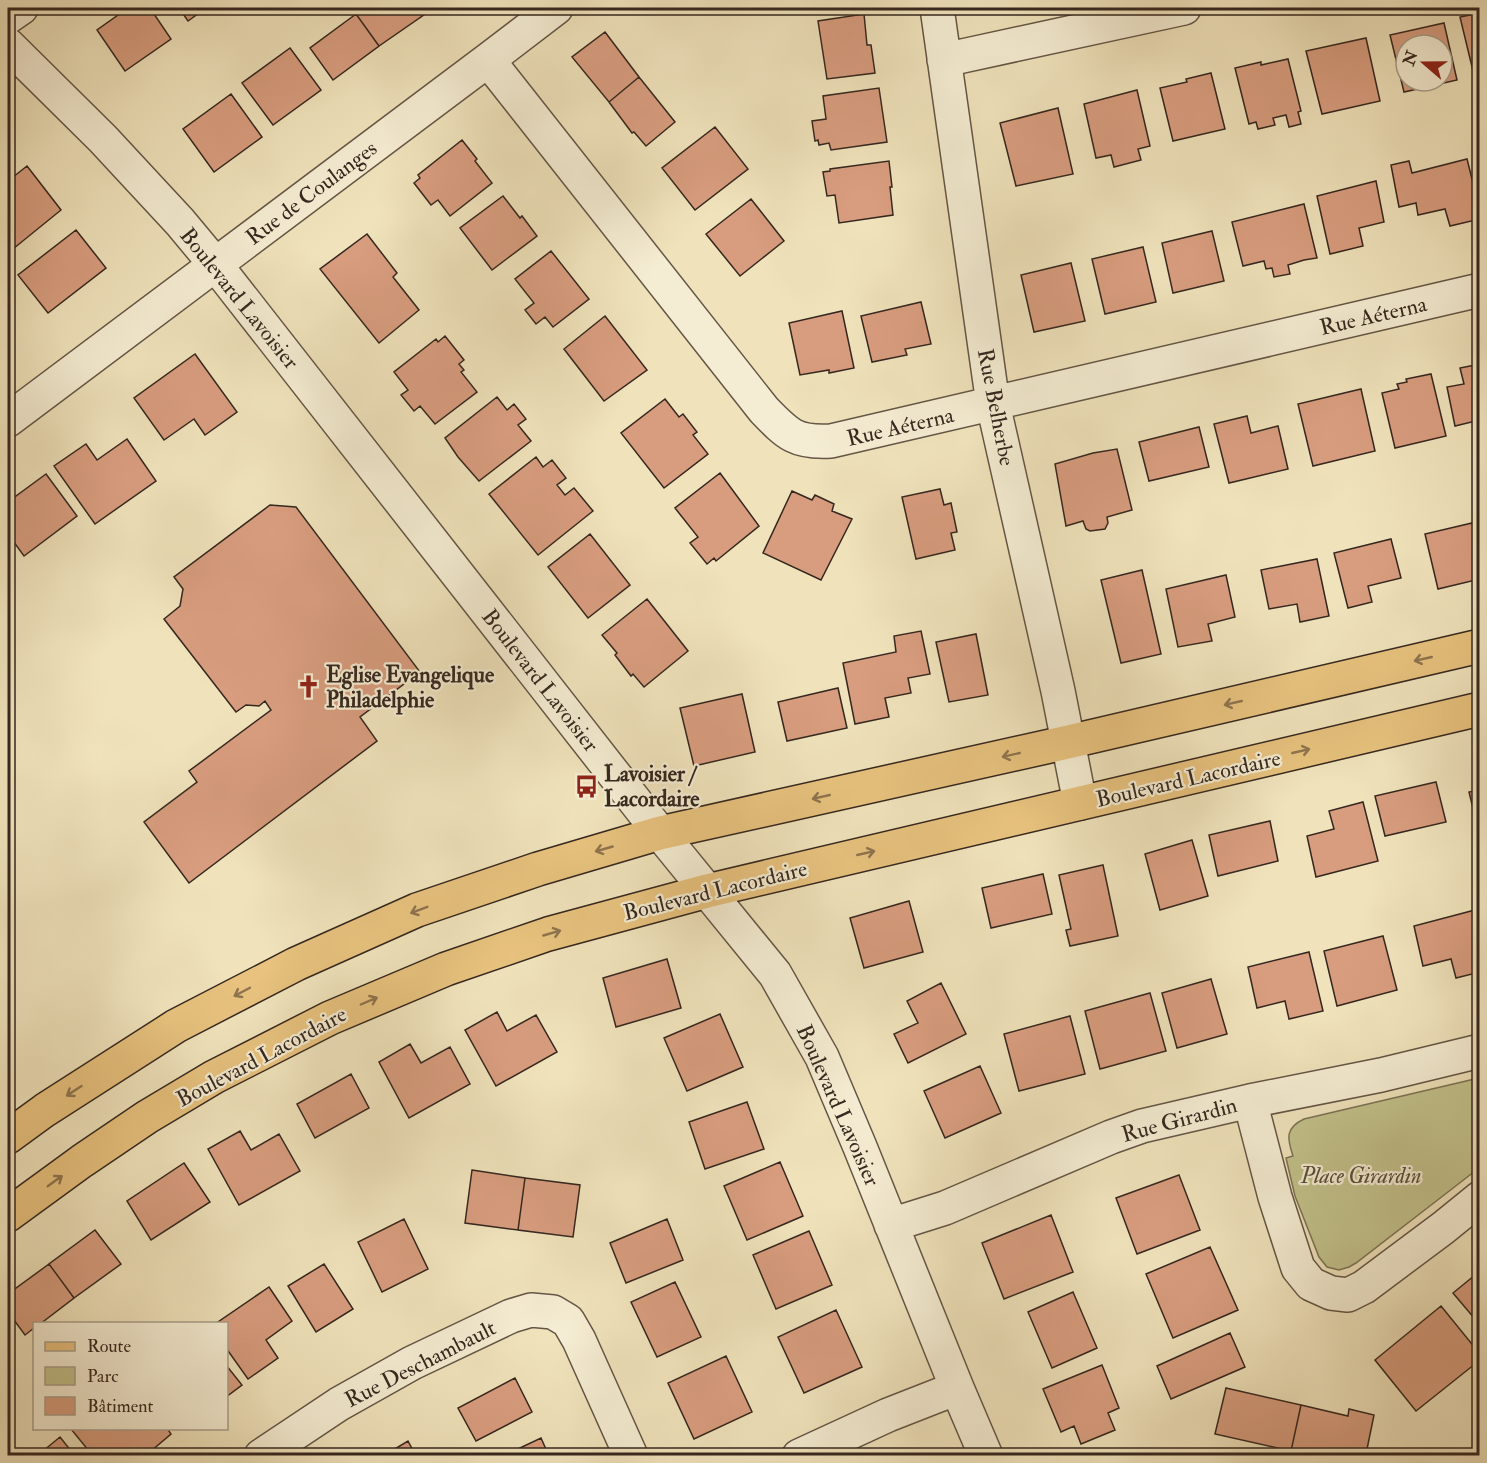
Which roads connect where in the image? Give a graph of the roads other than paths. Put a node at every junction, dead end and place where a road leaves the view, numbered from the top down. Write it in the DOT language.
graph roads {
  1 [pos="21,8"];
  2 [pos="556,8"];
  3 [pos="937,8"];
  4 [pos="1184,8"];
  5 [pos="8,17"];
  6 [pos="8,45"];
  7 [pos="488,60"];
  8 [pos="944,60"];
  9 [pos="215,264"];
  10 [pos="1479,290"];
  11 [pos="993,404"];
  12 [pos="8,420"];
  13 [pos="1479,646"];
  14 [pos="1479,709"];
  15 [pos="1068,742"];
  16 [pos="1080,803"];
  17 [pos="660,833"];
  18 [pos="707,891"];
  19 [pos="1479,1051"];
  20 [pos="1250,1101"];
  21 [pos="8,1137"];
  22 [pos="1479,1198"];
  23 [pos="8,1215"];
  24 [pos="891,1224"];
  25 [pos="957,1388"];
  26 [pos="266,1454"];
  27 [pos="631,1455"];
  28 [pos="799,1455"];
  29 [pos="986,1455"];
  1 -- 5 [label="street"];
  2 -- 7 [label="street, Rue de Coulanges"];
  3 -- 8 [label="street, Rue Belherbe"];
  4 -- 8 [label="street"];
  6 -- 9 [label="street, Boulevard Lavoisier"];
  7 -- 9 [label="street, Rue de Coulanges"];
  7 -- 11 [label="street, Rue Aéterna"];
  8 -- 11 [label="street, Rue Belherbe"];
  9 -- 12 [label="street, Rue de Coulanges"];
  9 -- 17 [label="street, Boulevard Lavoisier"];
  10 -- 11 [label="street, Rue Aéterna"];
  11 -- 15 [label="street, Rue Belherbe"];
  13 -- 15 [label="main road, one-way"];
  16 -- 14 [label="main road, Boulevard Lacordaire, one-way"];
  15 -- 16 [label="street, Rue Belherbe"];
  15 -- 17 [label="main road, one-way"];
  18 -- 16 [label="main road, Boulevard Lacordaire, one-way"];
  17 -- 18 [label="street, Boulevard Lavoisier"];
  17 -- 21 [label="main road, one-way"];
  23 -- 18 [label="main road, Boulevard Lacordaire, one-way"];
  18 -- 24 [label="street, Boulevard Lavoisier"];
  19 -- 20 [label="street, Rue Girardin"];
  20 -- 22 [label="street"];
  20 -- 24 [label="street, Rue Girardin"];
  24 -- 25 [label="street, Boulevard Lavoisier"];
  25 -- 28 [label="street"];
  25 -- 29 [label="street, Boulevard Lavoisier"];
  26 -- 27 [label="street, Rue Deschambault"];
}
